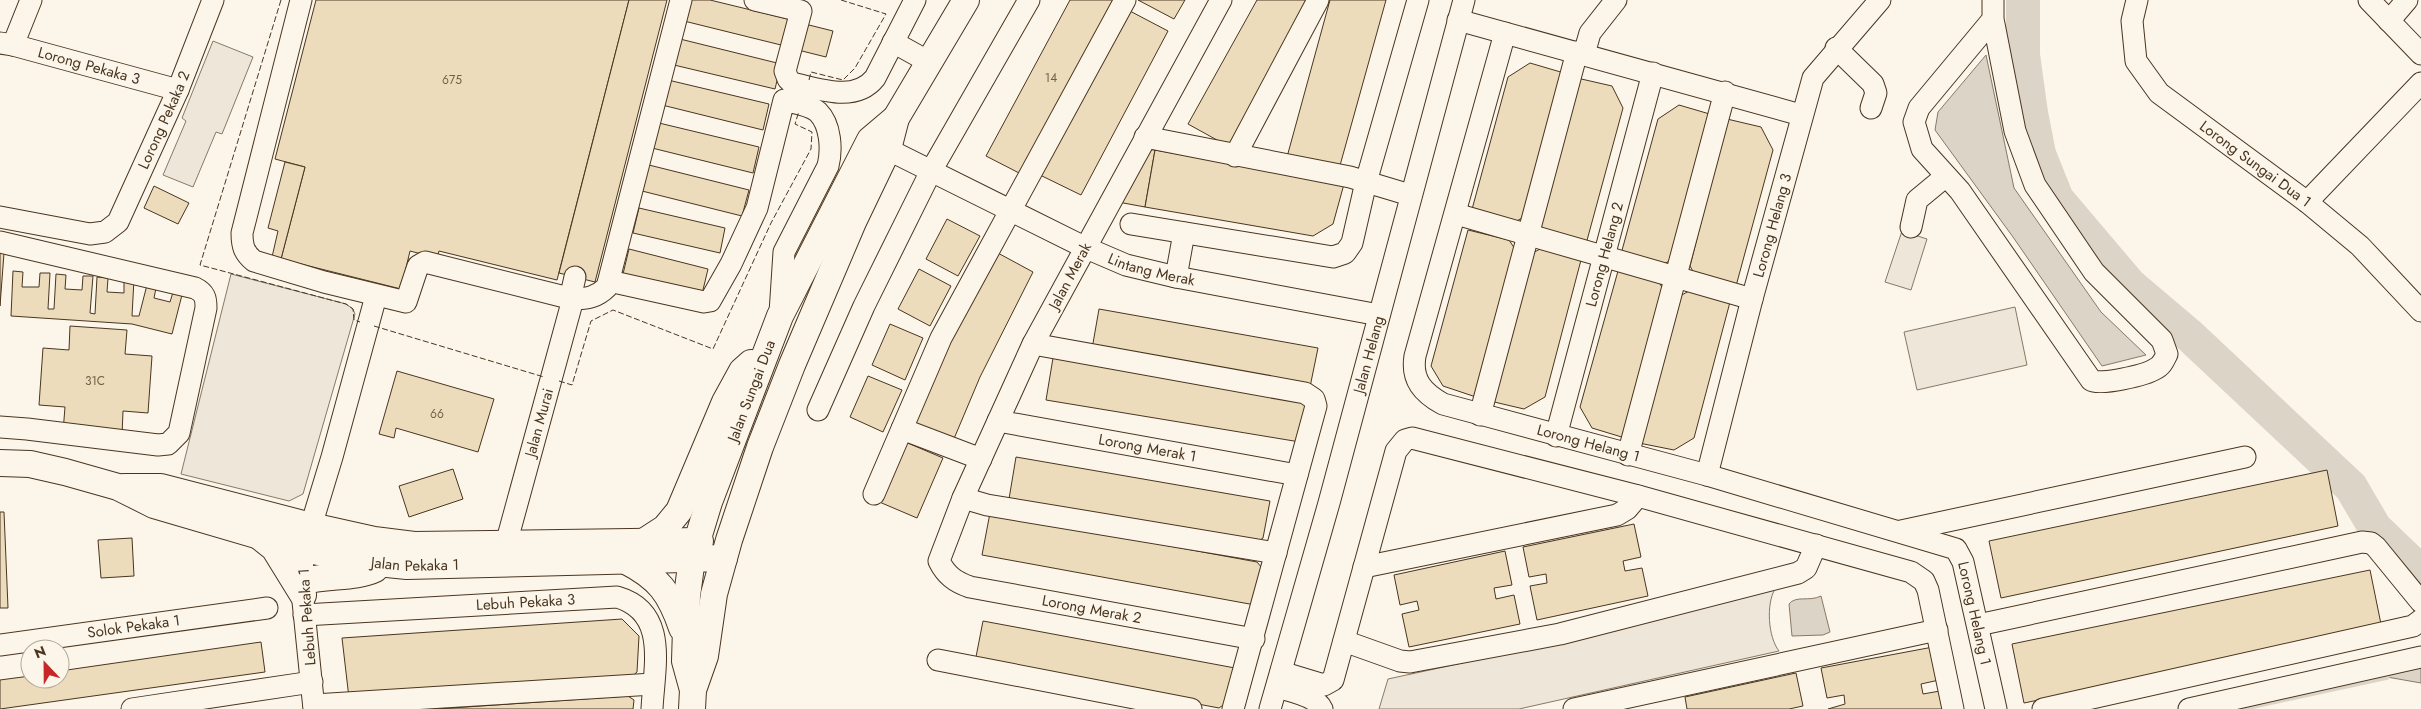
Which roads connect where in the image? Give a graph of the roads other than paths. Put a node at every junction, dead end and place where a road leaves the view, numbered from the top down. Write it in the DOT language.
graph roads {
  1 [pos="31,0"];
  2 [pos="213,0"];
  3 [pos="301,0"];
  4 [pos="681,0"];
  5 [pos="755,0"];
  6 [pos="915,0"];
  7 [pos="1029,0"];
  8 [pos="1125,0"];
  9 [pos="1221,0"];
  10 [pos="1318,0"];
  11 [pos="1418,0"];
  12 [pos="1616,0"];
  13 [pos="1880,0"];
  14 [pos="2137,0"];
  15 [pos="2368,0"];
  16 [pos="2407,0"];
  17 [pos="962,1"];
  18 [pos="1993,9"];
  19 [pos="1461,10"];
  20 [pos="2389,20"];
  21 [pos="1505,33"];
  22 [pos="893,42"];
  23 [pos="6,44"];
  24 [pos="1836,48"];
  25 [pos="1580,53"];
  26 [pos="2421,54"];
  27 [pos="929,62"];
  28 [pos="1653,73"];
  29 [pos="2421,83"];
  30 [pos="178,90"];
  31 [pos="1725,92"];
  32 [pos="1871,108"];
  33 [pos="1801,115"];
  34 [pos="1145,137"];
  35 [pos="879,145"];
  36 [pos="1235,156"];
  37 [pos="931,171"];
  38 [pos="1946,176"];
  39 [pos="1366,182"];
  40 [pos="1410,195"];
  41 [pos="2307,202"];
  42 [pos="1011,211"];
  43 [pos="1456,214"];
  44 [pos="0,217"];
  45 [pos="1131,224"];
  46 [pos="1912,228"];
  47 [pos="105,232"];
  48 [pos="1184,233"];
  49 [pos="1528,234"];
  50 [pos="0,242"];
  51 [pos="1084,247"];
  52 [pos="1604,256"];
  53 [pos="106,266"];
  54 [pos="575,277"];
  55 [pos="1176,277"];
  56 [pos="1676,277"];
  57 [pos="609,281"];
  58 [pos="376,296"];
  59 [pos="572,299"];
  60 [pos="1752,299"];
  61 [pos="2421,311"];
  62 [pos="1378,315"];
  63 [pos="780,316"];
  64 [pos="1034,344"];
  65 [pos="765,351"];
  66 [pos="818,410"];
  67 [pos="1480,415"];
  68 [pos="998,421"];
  69 [pos="0,427"];
  70 [pos="902,429"];
  71 [pos="1556,436"];
  72 [pos="1628,455"];
  73 [pos="2244,457"];
  74 [pos="981,459"];
  75 [pos="0,463"];
  76 [pos="1297,475"];
  77 [pos="1707,475"];
  78 [pos="118,487"];
  79 [pos="874,494"];
  80 [pos="1638,496"];
  81 [pos="962,498"];
  82 [pos="1898,532"];
  83 [pos="259,536"];
  84 [pos="308,538"];
  85 [pos="644,541"];
  86 [pos="506,544"];
  87 [pos="1816,546"];
  88 [pos="695,549"];
  89 [pos="726,549"];
  90 [pos="1276,553"];
  91 [pos="626,561"];
  92 [pos="939,561"];
  93 [pos="384,564"];
  94 [pos="1364,567"];
  95 [pos="303,597"];
  96 [pos="2421,602"];
  97 [pos="267,608"];
  98 [pos="2421,620"];
  99 [pos="1978,625"];
  100 [pos="1937,630"];
  101 [pos="685,636"];
  102 [pos="1254,639"];
  103 [pos="1344,641"];
  104 [pos="0,645"];
  105 [pos="2421,657"];
  106 [pos="938,660"];
  107 [pos="1279,680"];
  108 [pos="312,682"];
  109 [pos="653,684"];
  110 [pos="693,699"];
  111 [pos="314,707"];
  112 [pos="132,709"];
  113 [pos="652,709"];
  114 [pos="1191,709"];
  115 [pos="1233,709"];
  116 [pos="1270,709"];
  117 [pos="1322,709"];
  118 [pos="1574,709"];
  119 [pos="1953,709"];
  120 [pos="1996,709"];
  121 [pos="2043,709"];
  122 [pos="2189,709"];
  1 -- 23 [label="street"];
  2 -- 30 [label="street, Lorong Pekaka 2"];
  3 -- 58 [label="street"];
  4 -- 57 [label="street"];
  5 -- 22 [label="street"];
  6 -- 22 [label="street"];
  7 -- 37 [label="street"];
  8 -- 42 [label="street"];
  9 -- 34 [label="street, Jalan Merak"];
  10 -- 36 [label="street"];
  11 -- 39 [label="street"];
  12 -- 25 [label="street"];
  13 -- 24 [label="street, Lorong Helang 3"];
  14 -- 41 [label="street, Lorong Sungai Dua 1"];
  15 -- 20 [label="street"];
  16 -- 20 [label="street"];
  17 -- 27 [label="main road, Jalan Sungai Dua"];
  18 -- 38 [label="street"];
  18 -- 38 [label="street"];
  19 -- 21 [label="street"];
  19 -- 40 [label="street, Jalan Helang"];
  20 -- 26 [label="street"];
  21 -- 25 [label="street"];
  21 -- 43 [label="street, Lorong Helang 1"];
  22 -- 27 [label="street"];
  23 -- 30 [label="street, Lorong Pekaka 3"];
  24 -- 32 [label="street"];
  24 -- 33 [label="street, Lorong Helang 3"];
  25 -- 28 [label="street"];
  25 -- 49 [label="street"];
  27 -- 35 [label="main road, Jalan Sungai Dua"];
  28 -- 31 [label="street"];
  28 -- 52 [label="street, Lorong Helang 2"];
  29 -- 41 [label="street"];
  30 -- 47 [label="street, Lorong Pekaka 2"];
  31 -- 33 [label="street"];
  31 -- 56 [label="street"];
  33 -- 60 [label="street, Lorong Helang 3"];
  34 -- 36 [label="street"];
  34 -- 51 [label="street, Jalan Merak"];
  35 -- 37 [label="street, Lintang Merak"];
  35 -- 63 [label="main road, Jalan Sungai Dua"];
  35 -- 89 [label="main road, Jalan Sungai Dua"];
  36 -- 39 [label="street"];
  37 -- 42 [label="street, Lintang Merak"];
  37 -- 66 [label="street"];
  38 -- 46 [label="street"];
  39 -- 40 [label="street"];
  39 -- 48 [label="street"];
  40 -- 62 [label="street, Jalan Helang"];
  41 -- 61 [label="street, Lorong Sungai Dua 1"];
  42 -- 51 [label="street, Lintang Merak"];
  42 -- 70 [label="street"];
  43 -- 49 [label="street"];
  43 -- 67 [label="street, Lorong Helang 1"];
  44 -- 47 [label="street"];
  45 -- 48 [label="street"];
  47 -- 53 [label="street"];
  48 -- 55 [label="street"];
  49 -- 52 [label="street"];
  49 -- 67 [label="street"];
  50 -- 53 [label="street"];
  51 -- 55 [label="street, Lintang Merak"];
  51 -- 64 [label="street, Jalan Merak"];
  52 -- 56 [label="street"];
  52 -- 71 [label="street, Lorong Helang 2"];
  53 -- 69 [label="street"];
  54 -- 59 [label="street, Jalan Murai"];
  55 -- 62 [label="street, Lintang Merak"];
  56 -- 60 [label="street"];
  56 -- 72 [label="street"];
  57 -- 59 [label="street"];
  57 -- 63 [label="street"];
  58 -- 59 [label="street"];
  58 -- 84 [label="street, Lebuh Pekaka 1"];
  59 -- 86 [label="street, Jalan Murai"];
  60 -- 77 [label="street, Lorong Helang 3"];
  62 -- 107 [label="street, Jalan Helang"];
  63 -- 65 [label="main road, Jalan Sungai Dua"];
  64 -- 68 [label="street, Jalan Merak"];
  64 -- 76 [label="street"];
  65 -- 85 [label="main road"];
  65 -- 88 [label="main road, Jalan Sungai Dua"];
  67 -- 71 [label="street, Lorong Helang 1"];
  68 -- 74 [label="street, Jalan Merak"];
  68 -- 76 [label="street, Lorong Merak 1"];
  70 -- 74 [label="street"];
  70 -- 79 [label="street"];
  71 -- 72 [label="street, Lorong Helang 1"];
  72 -- 77 [label="street, Lorong Helang 1"];
  73 -- 82 [label="street"];
  74 -- 81 [label="street, Jalan Merak"];
  75 -- 78 [label="main road, Jalan Pekaka 1"];
  76 -- 90 [label="street"];
  77 -- 82 [label="street, Lorong Helang 1"];
  78 -- 83 [label="main road, Jalan Pekaka 1"];
  78 -- 84 [label="main road, Jalan Pekaka 1"];
  80 -- 87 [label="street"];
  80 -- 94 [label="street"];
  80 -- 94 [label="street"];
  81 -- 90 [label="street"];
  81 -- 92 [label="street, Jalan Merak"];
  82 -- 99 [label="street, Lorong Helang 1"];
  83 -- 84 [label="main road, Jalan Pekaka 1"];
  83 -- 95 [label="main road"];
  84 -- 86 [label="main road, Jalan Pekaka 1"];
  84 -- 93 [label="main road, Jalan Pekaka 1"];
  84 -- 95 [label="street, Lebuh Pekaka 1"];
  85 -- 86 [label="main road, Jalan Pekaka 1"];
  85 -- 88 [label="main road, Jalan Pekaka 1"];
  87 -- 100 [label="street"];
  87 -- 103 [label="street"];
  88 -- 89 [label="main road, Jalan Pekaka 1"];
  88 -- 91 [label="main road, Jalan Pekaka 1"];
  88 -- 101 [label="main road, Jalan Sungai Dua"];
  89 -- 110 [label="main road, Jalan Sungai Dua"];
  90 -- 102 [label="street"];
  91 -- 93 [label="main road, Jalan Pekaka 1"];
  91 -- 101 [label="main road"];
  92 -- 102 [label="street, Lorong Merak 2"];
  93 -- 95 [label="main road"];
  94 -- 103 [label="street"];
  95 -- 108 [label="street, Lebuh Pekaka 1"];
  95 -- 109 [label="street, Lebuh Pekaka 3"];
  96 -- 99 [label="street"];
  97 -- 104 [label="street, Solok Pekaka 1"];
  98 -- 121 [label="street"];
  99 -- 120 [label="street, Lorong Helang 1"];
  100 -- 118 [label="street"];
  100 -- 119 [label="street"];
  101 -- 110 [label="main road, Jalan Sungai Dua"];
  102 -- 115 [label="street"];
  103 -- 107 [label="street"];
  105 -- 122 [label="street"];
  106 -- 114 [label="street"];
  107 -- 116 [label="street, Jalan Helang"];
  107 -- 117 [label="street"];
  108 -- 111 [label="street, Lebuh Pekaka 1"];
  108 -- 112 [label="street"];
  109 -- 111 [label="street"];
  109 -- 113 [label="street, Lebuh Pekaka 3"];
}
